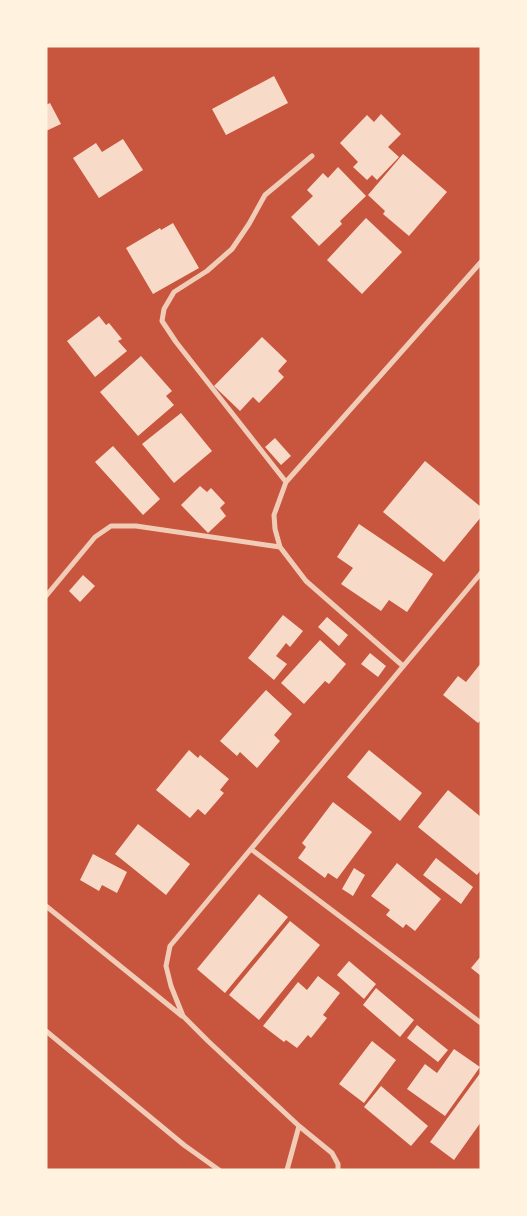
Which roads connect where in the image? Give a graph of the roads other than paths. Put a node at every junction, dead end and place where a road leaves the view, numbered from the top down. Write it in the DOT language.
graph roads {
  1 [pos="312,156"];
  2 [pos="481,262"];
  3 [pos="286,482"];
  4 [pos="280,547"];
  5 [pos="481,573"];
  6 [pos="46,596"];
  7 [pos="403,666"];
  8 [pos="251,849"];
  9 [pos="46,906"];
  10 [pos="183,1016"];
  11 [pos="481,1023"];
  12 [pos="46,1031"];
  13 [pos="299,1126"];
  14 [pos="219,1170"];
  15 [pos="287,1170"];
  16 [pos="338,1170"];
  1 -- 3 [label="street"];
  2 -- 3 [label="street"];
  3 -- 4 [label="street"];
  4 -- 6 [label="street"];
  4 -- 7 [label="street"];
  5 -- 7 [label="street"];
  7 -- 8 [label="street"];
  8 -- 10 [label="street"];
  8 -- 11 [label="street"];
  9 -- 10 [label="street"];
  10 -- 13 [label="street"];
  12 -- 14 [label="street"];
  13 -- 15 [label="street"];
  13 -- 16 [label="street"];
}
